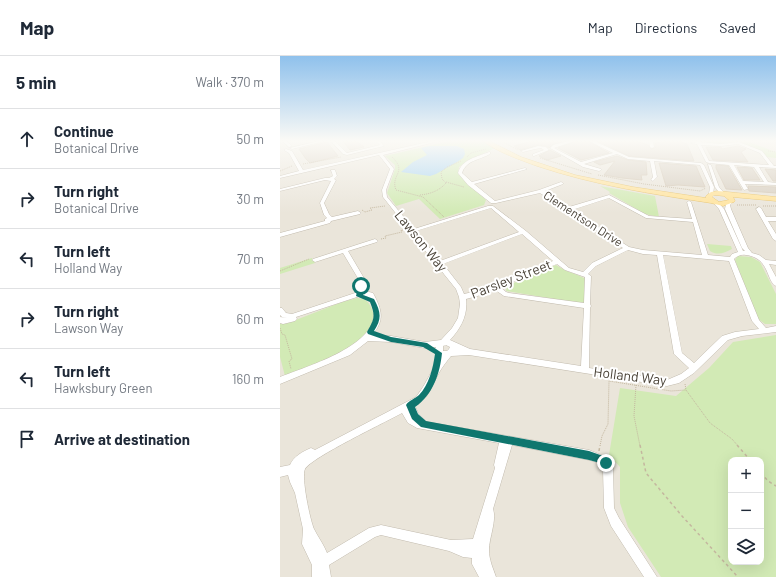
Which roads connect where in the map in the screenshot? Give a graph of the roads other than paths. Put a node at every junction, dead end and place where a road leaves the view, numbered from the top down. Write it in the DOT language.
graph roads {
  1 [pos="299,164"];
  2 [pos="331,164"];
  3 [pos="333,164"];
  4 [pos="388,164"];
  5 [pos="465,164"];
  6 [pos="538,164"];
  7 [pos="552,164"];
  8 [pos="581,164"];
  9 [pos="653,164"];
  10 [pos="702,164"];
  11 [pos="709,164"];
  12 [pos="731,164"];
  13 [pos="735,164"];
  14 [pos="756,166"];
  15 [pos="774,167"];
  16 [pos="525,169"];
  17 [pos="599,170"];
  18 [pos="302,171"];
  19 [pos="333,171"];
  20 [pos="280,176"];
  21 [pos="652,180"];
  22 [pos="331,181"];
  23 [pos="741,182"];
  24 [pos="766,182"];
  25 [pos="561,183"];
  26 [pos="470,184"];
  27 [pos="776,184"];
  28 [pos="746,189"];
  29 [pos="280,190"];
  30 [pos="541,191"];
  31 [pos="711,192"];
  32 [pos="725,194"];
  33 [pos="776,199"];
  34 [pos="714,201"];
  35 [pos="689,202"];
  36 [pos="730,202"];
  37 [pos="776,203"];
  38 [pos="493,205"];
  39 [pos="569,209"];
  40 [pos="759,209"];
  41 [pos="358,212"];
  42 [pos="328,218"];
  43 [pos="764,219"];
  44 [pos="776,220"];
  45 [pos="695,221"];
  46 [pos="411,231"];
  47 [pos="524,232"];
  48 [pos="280,235"];
  49 [pos="776,239"];
  50 [pos="375,241"];
  51 [pos="627,248"];
  52 [pos="345,250"];
  53 [pos="660,253"];
  54 [pos="740,253"];
  55 [pos="750,254"];
  56 [pos="706,257"];
  57 [pos="731,259"];
  58 [pos="315,260"];
  59 [pos="558,261"];
  60 [pos="764,262"];
  61 [pos="438,263"];
  62 [pos="776,263"];
  63 [pos="585,273"];
  64 [pos="776,284"];
  65 [pos="496,287"];
  66 [pos="360,294"];
  67 [pos="463,297"];
  68 [pos="588,306"];
  69 [pos="280,310"];
  70 [pos="281,321"];
  71 [pos="776,329"];
  72 [pos="765,330"];
  73 [pos="454,331"];
  74 [pos="368,335"];
  75 [pos="443,343"];
  76 [pos="425,345"];
  77 [pos="453,345"];
  78 [pos="438,352"];
  79 [pos="468,352"];
  80 [pos="449,354"];
  81 [pos="437,368"];
  82 [pos="694,368"];
  83 [pos="585,370"];
  84 [pos="280,381"];
  85 [pos="407,407"];
  86 [pos="507,440"];
  87 [pos="280,468"];
  88 [pos="296,468"];
  89 [pos="280,472"];
  90 [pos="480,549"];
  91 [pos="320,568"];
  92 [pos="325,577"];
  93 [pos="485,577"];
  94 [pos="490,577"];
  95 [pos="651,577"];
  1 -- 18 [label="street"];
  2 -- 18 [label="street"];
  3 -- 18 [label="street"];
  4 -- 46 [label="street, Lawson Way"];
  5 -- 26 [label="street"];
  6 -- 34 [label="main road"];
  7 -- 31 [label="main road"];
  8 -- 17 [label="street"];
  9 -- 21 [label="street"];
  10 -- 31 [label="street"];
  11 -- 32 [label="street"];
  12 -- 23 [label="street"];
  13 -- 14 [label="street"];
  14 -- 15 [label="street"];
  14 -- 24 [label="street"];
  16 -- 26 [label="street"];
  18 -- 20 [label="street"];
  19 -- 22 [label="street"];
  22 -- 29 [label="street"];
  22 -- 42 [label="street"];
  23 -- 24 [label="street"];
  23 -- 28 [label="street"];
  24 -- 27 [label="street"];
  25 -- 30 [label="street"];
  26 -- 38 [label="street"];
  30 -- 38 [label="street, Clementson Drive"];
  30 -- 39 [label="street, Clementson Drive"];
  31 -- 32 [label="main road"];
  31 -- 34 [label="main road"];
  32 -- 33 [label="main road"];
  32 -- 36 [label="main road"];
  34 -- 36 [label="main road"];
  34 -- 54 [label="street"];
  35 -- 45 [label="street"];
  36 -- 37 [label="main road"];
  36 -- 55 [label="street"];
  38 -- 46 [label="street, Clementson Drive"];
  38 -- 47 [label="street"];
  39 -- 45 [label="street"];
  39 -- 51 [label="street, Clementson Drive"];
  40 -- 43 [label="street"];
  41 -- 42 [label="street"];
  42 -- 48 [label="street"];
  43 -- 44 [label="street"];
  43 -- 49 [label="street"];
  45 -- 56 [label="street"];
  46 -- 61 [label="street, Lawson Way"];
  47 -- 59 [label="street"];
  47 -- 61 [label="street"];
  50 -- 52 [label="street"];
  51 -- 53 [label="street, Clementson Drive"];
  51 -- 63 [label="street"];
  52 -- 58 [label="street"];
  52 -- 66 [label="street"];
  53 -- 56 [label="street, Clementson Drive"];
  53 -- 82 [label="street"];
  54 -- 55 [label="street"];
  54 -- 57 [label="street"];
  55 -- 60 [label="street"];
  56 -- 57 [label="street, Clementson Drive"];
  57 -- 72 [label="street"];
  59 -- 63 [label="street"];
  59 -- 65 [label="street, Parsley Street"];
  60 -- 62 [label="street"];
  60 -- 64 [label="street"];
  61 -- 67 [label="street, Lawson Way"];
  63 -- 68 [label="street"];
  65 -- 67 [label="street, Parsley Street"];
  65 -- 68 [label="street"];
  66 -- 70 [label="street"];
  66 -- 74 [label="street"];
  67 -- 73 [label="street"];
  68 -- 83 [label="street"];
  69 -- 70 [label="street"];
  71 -- 72 [label="street, Holland Way"];
  72 -- 82 [label="street, Holland Way"];
  73 -- 75 [label="street"];
  73 -- 77 [label="street"];
  74 -- 76 [label="street"];
  74 -- 84 [label="street"];
  75 -- 76 [label="street"];
  75 -- 77 [label="street"];
  75 -- 78 [label="street"];
  76 -- 78 [label="street"];
  77 -- 79 [label="street, Holland Way"];
  77 -- 80 [label="street"];
  78 -- 80 [label="street"];
  78 -- 81 [label="street"];
  79 -- 80 [label="street, Holland Way"];
  79 -- 83 [label="street, Holland Way"];
  80 -- 81 [label="street"];
  81 -- 85 [label="street"];
  82 -- 83 [label="street, Holland Way"];
  85 -- 86 [label="street"];
  85 -- 88 [label="street"];
  86 -- 90 [label="street"];
  86 -- 95 [label="street"];
  87 -- 88 [label="street"];
  88 -- 89 [label="street"];
  88 -- 91 [label="street"];
  90 -- 91 [label="street"];
  90 -- 93 [label="street"];
  90 -- 94 [label="street"];
  91 -- 92 [label="street"];
}
